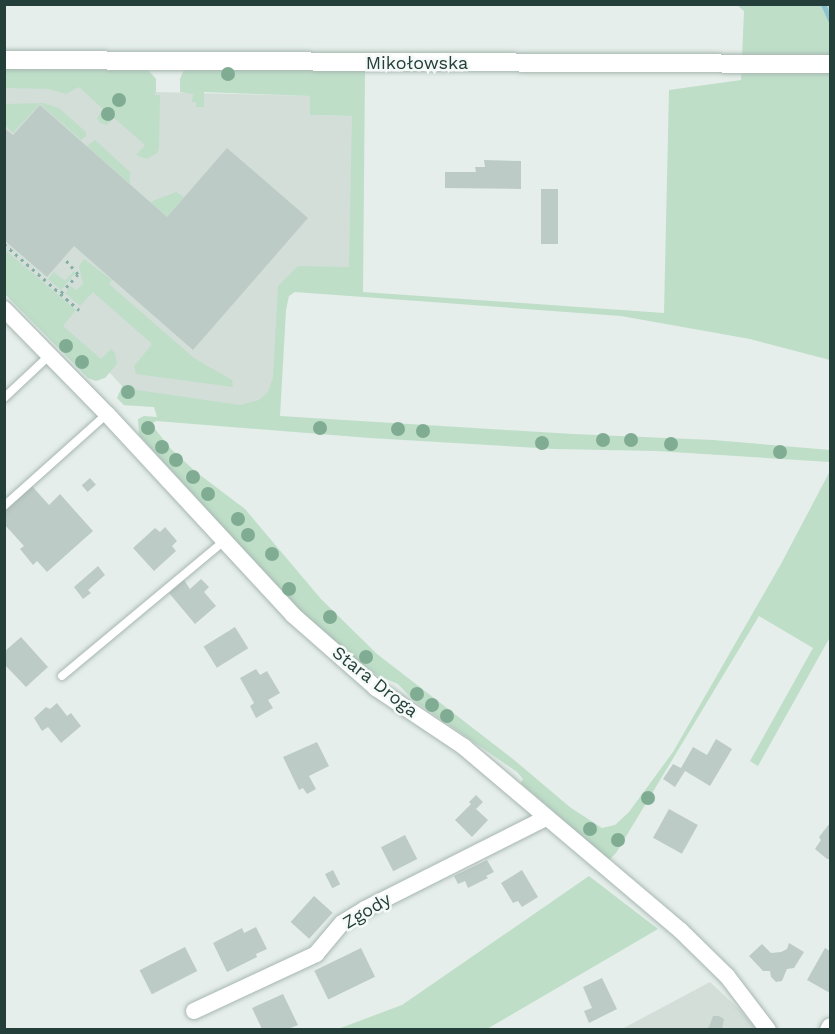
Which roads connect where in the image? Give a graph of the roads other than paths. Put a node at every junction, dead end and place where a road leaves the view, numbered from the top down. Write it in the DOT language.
graph roads {
  1 [pos="4,60"];
  2 [pos="831,64"];
  3 [pos="4,309"];
  4 [pos="50,355"];
  5 [pos="4,398"];
  6 [pos="107,414"];
  7 [pos="4,506"];
  8 [pos="223,542"];
  9 [pos="62,676"];
  10 [pos="546,818"];
  11 [pos="194,1011"];
  12 [pos="831,1026"];
  13 [pos="768,1029"];
  14 [pos="828,1029"];
  1 -- 2 [label="street, Mikołowska"];
  3 -- 4 [label="street, Stara Droga"];
  4 -- 5 [label="lane"];
  4 -- 6 [label="street, Stara Droga"];
  6 -- 7 [label="lane"];
  6 -- 8 [label="street, Stara Droga"];
  8 -- 9 [label="lane"];
  8 -- 10 [label="street, Stara Droga"];
  10 -- 11 [label="street, Zgody"];
  10 -- 13 [label="street, Stara Droga"];
  12 -- 14 [label="street"];
}
